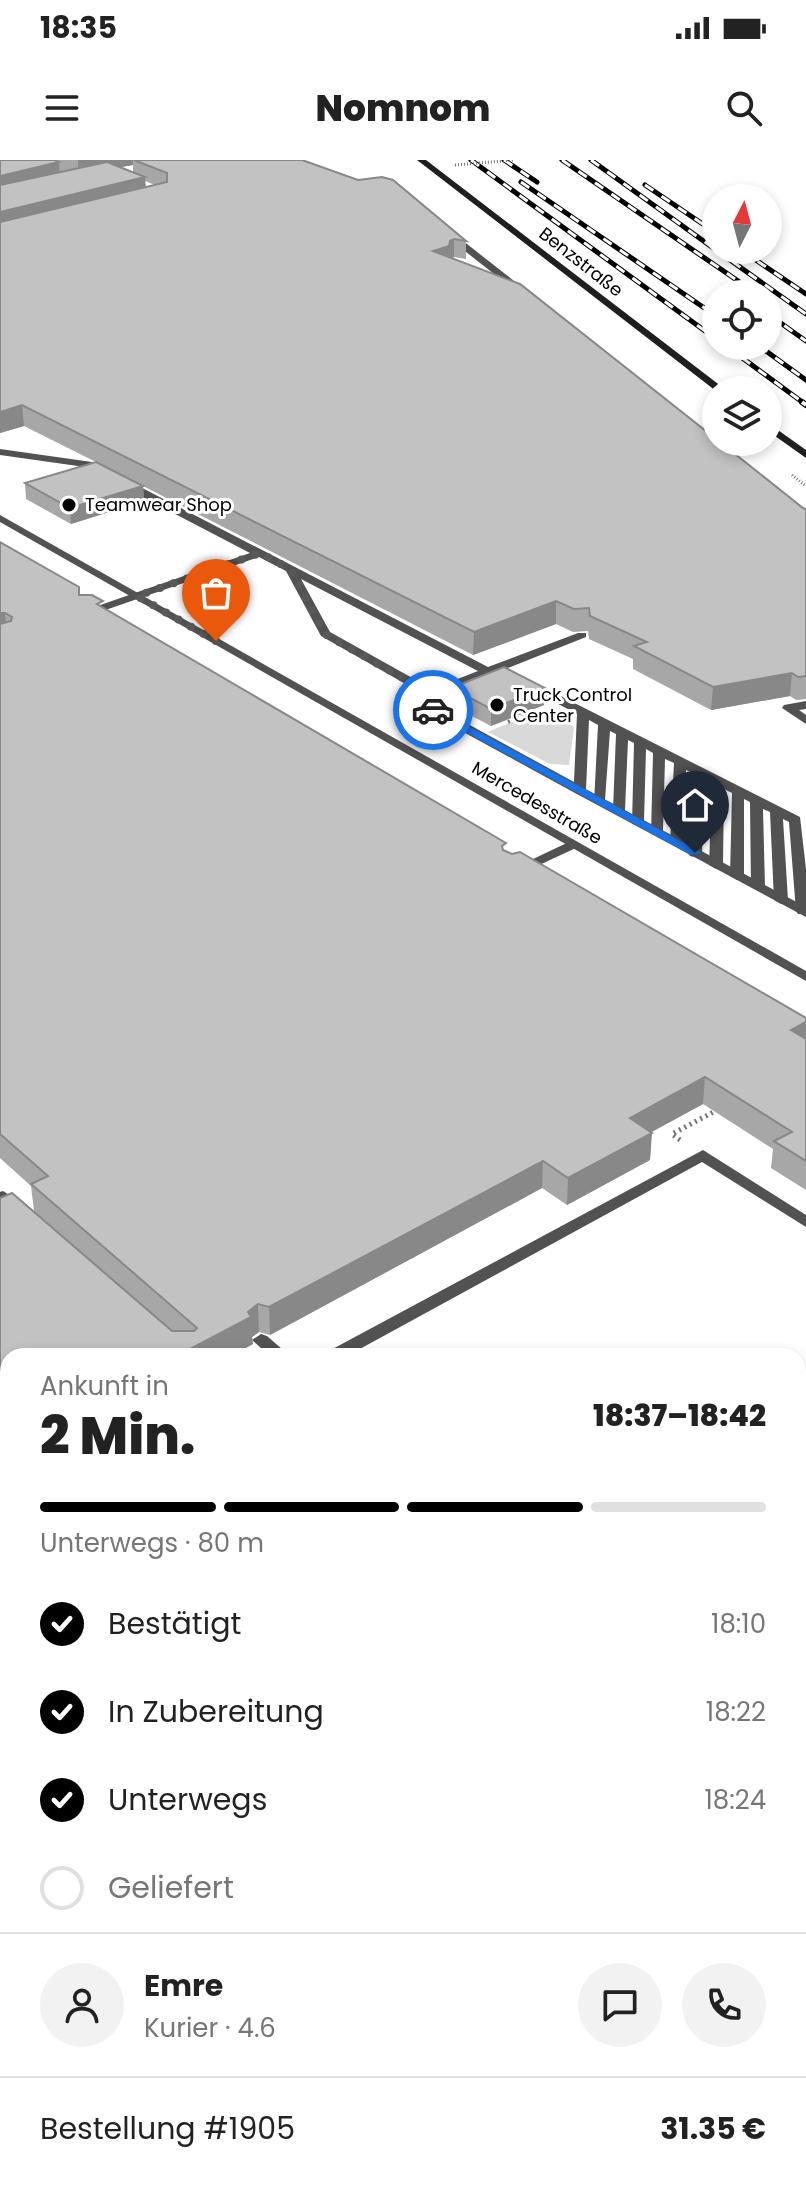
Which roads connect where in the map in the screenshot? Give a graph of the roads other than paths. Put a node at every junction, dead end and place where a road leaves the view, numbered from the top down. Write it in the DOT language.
graph roads {
  1 [pos="421,160"];
  2 [pos="443,229"];
  3 [pos="483,273"];
  4 [pos="511,283"];
  5 [pos="534,301"];
  6 [pos="703,376"];
  7 [pos="782,437"];
  8 [pos="0,452"];
  9 [pos="806,455"];
  10 [pos="0,518"];
  11 [pos="260,553"];
  12 [pos="290,569"];
  13 [pos="137,596"];
  14 [pos="87,613"];
  15 [pos="582,635"];
  16 [pos="492,670"];
  17 [pos="431,694"];
  18 [pos="806,705"];
  19 [pos="583,712"];
  20 [pos="806,720"];
  21 [pos="604,721"];
  22 [pos="622,730"];
  23 [pos="640,740"];
  24 [pos="659,749"];
  25 [pos="680,760"];
  26 [pos="699,770"];
  27 [pos="718,779"];
  28 [pos="580,790"];
  29 [pos="738,790"];
  30 [pos="756,799"];
  31 [pos="599,800"];
  32 [pos="619,810"];
  33 [pos="776,810"];
  34 [pos="637,821"];
  35 [pos="656,831"];
  36 [pos="677,843"];
  37 [pos="573,844"];
  38 [pos="695,853"];
  39 [pos="716,865"];
  40 [pos="511,872"];
  41 [pos="737,876"];
  42 [pos="758,887"];
  43 [pos="781,900"];
  44 [pos="804,912"];
  45 [pos="806,977"];
  46 [pos="806,1222"];
  47 [pos="261,1340"];
  48 [pos="271,1348"];
  49 [pos="348,1348"];
  1 -- 6 [label="main road, Benzstraße"];
  2 -- 4 [label="street"];
  3 -- 4 [label="street"];
  4 -- 5 [label="street"];
  7 -- 9 [label="main road"];
  8 -- 11 [label="street"];
  10 -- 13 [label="street, Mercedesstraße"];
  11 -- 12 [label="street"];
  11 -- 13 [label="street"];
  12 -- 16 [label="street"];
  12 -- 17 [label="street"];
  13 -- 14 [label="street"];
  13 -- 37 [label="street, Mercedesstraße"];
  15 -- 16 [label="street"];
  16 -- 17 [label="street"];
  16 -- 19 [label="street"];
  17 -- 28 [label="street"];
  18 -- 20 [label="street"];
  19 -- 21 [label="street"];
  19 -- 28 [label="street"];
  21 -- 22 [label="street"];
  21 -- 31 [label="street"];
  22 -- 23 [label="street"];
  22 -- 32 [label="street"];
  23 -- 24 [label="street"];
  23 -- 34 [label="street"];
  24 -- 25 [label="street"];
  24 -- 35 [label="street"];
  25 -- 26 [label="street"];
  25 -- 36 [label="street"];
  26 -- 27 [label="street"];
  26 -- 38 [label="street"];
  27 -- 29 [label="street"];
  27 -- 39 [label="street"];
  28 -- 31 [label="street"];
  29 -- 30 [label="street"];
  29 -- 41 [label="street"];
  30 -- 33 [label="street"];
  30 -- 42 [label="street"];
  31 -- 32 [label="street"];
  32 -- 34 [label="street"];
  33 -- 43 [label="street"];
  33 -- 44 [label="street"];
  34 -- 35 [label="street"];
  35 -- 36 [label="street"];
  36 -- 38 [label="street"];
  37 -- 40 [label="street"];
  37 -- 45 [label="street, Mercedesstraße"];
  38 -- 39 [label="street"];
  39 -- 41 [label="street"];
  41 -- 42 [label="street"];
  42 -- 43 [label="street"];
  43 -- 44 [label="street"];
  46 -- 49 [label="street"];
  47 -- 48 [label="street"];
}
